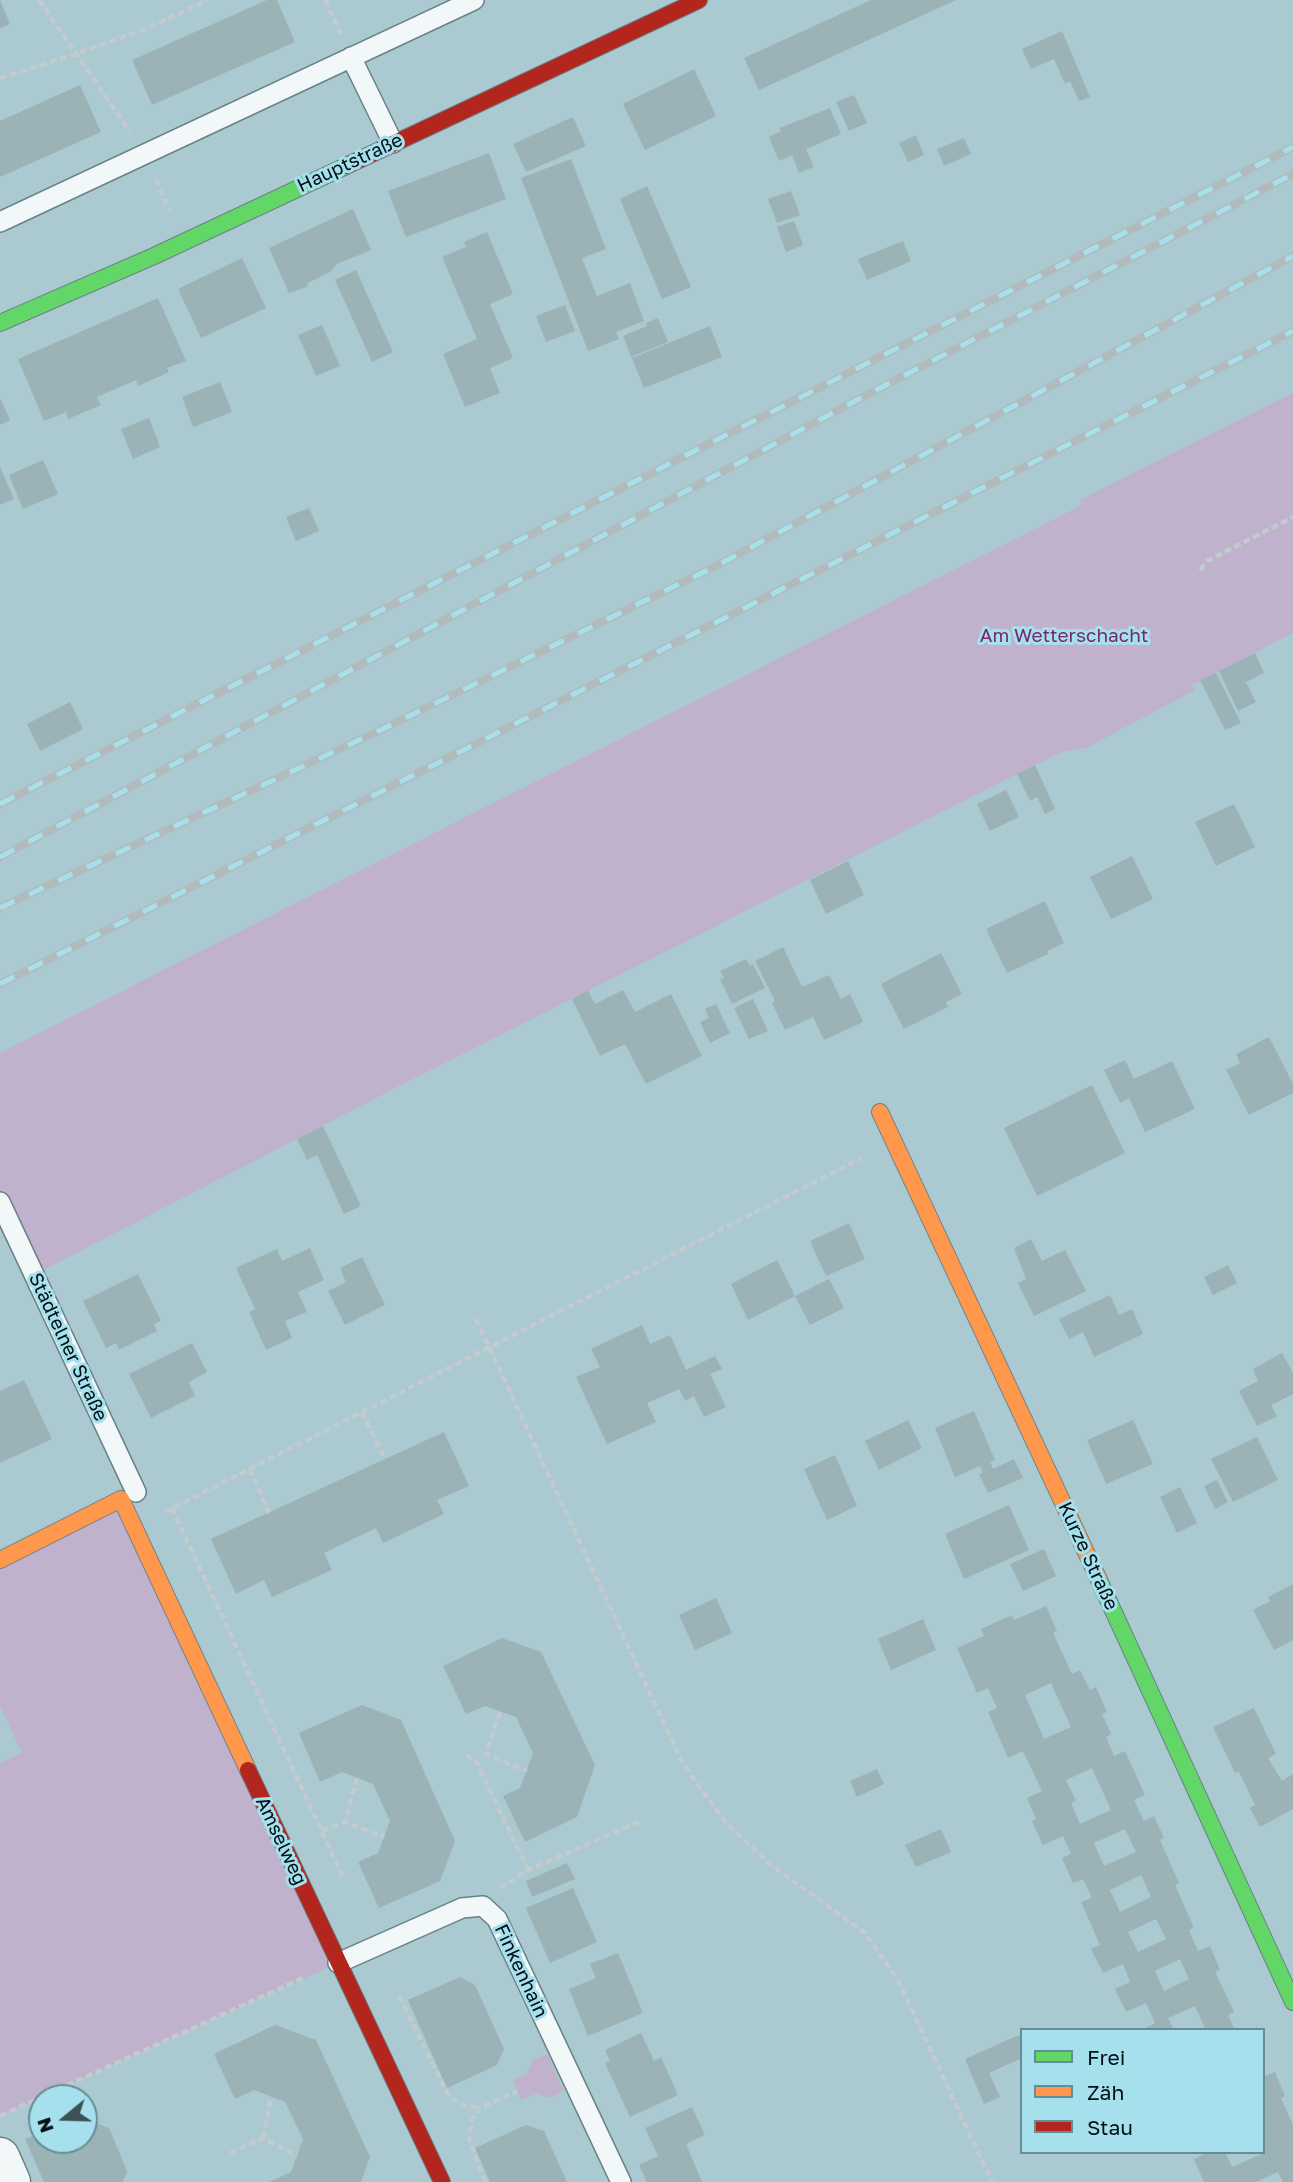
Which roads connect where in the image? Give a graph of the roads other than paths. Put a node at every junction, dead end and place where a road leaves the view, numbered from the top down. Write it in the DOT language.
graph roads {
  1 [pos="474,0"];
  2 [pos="699,0"];
  3 [pos="351,57"];
  4 [pos="393,143"];
  5 [pos="0,222"];
  6 [pos="0,323"];
  7 [pos="880,1112"];
  8 [pos="0,1202"];
  9 [pos="129,1496"];
  10 [pos="0,1560"];
  11 [pos="338,1963"];
  12 [pos="1293,2003"];
  13 [pos="0,2157"];
  14 [pos="12,2182"];
  15 [pos="442,2182"];
  16 [pos="621,2182"];
  1 -- 3 [label="lane"];
  2 -- 4 [label="street, Hauptstraße"];
  3 -- 4 [label="lane"];
  3 -- 5 [label="lane"];
  4 -- 6 [label="street, Hauptstraße"];
  7 -- 12 [label="street, Kurze Straße"];
  8 -- 9 [label="lane, Städtelner Straße"];
  9 -- 10 [label="street"];
  9 -- 11 [label="street, Amselweg"];
  11 -- 15 [label="street, Amselweg"];
  11 -- 16 [label="lane, Finkenhain"];
  13 -- 14 [label="street"];
}
